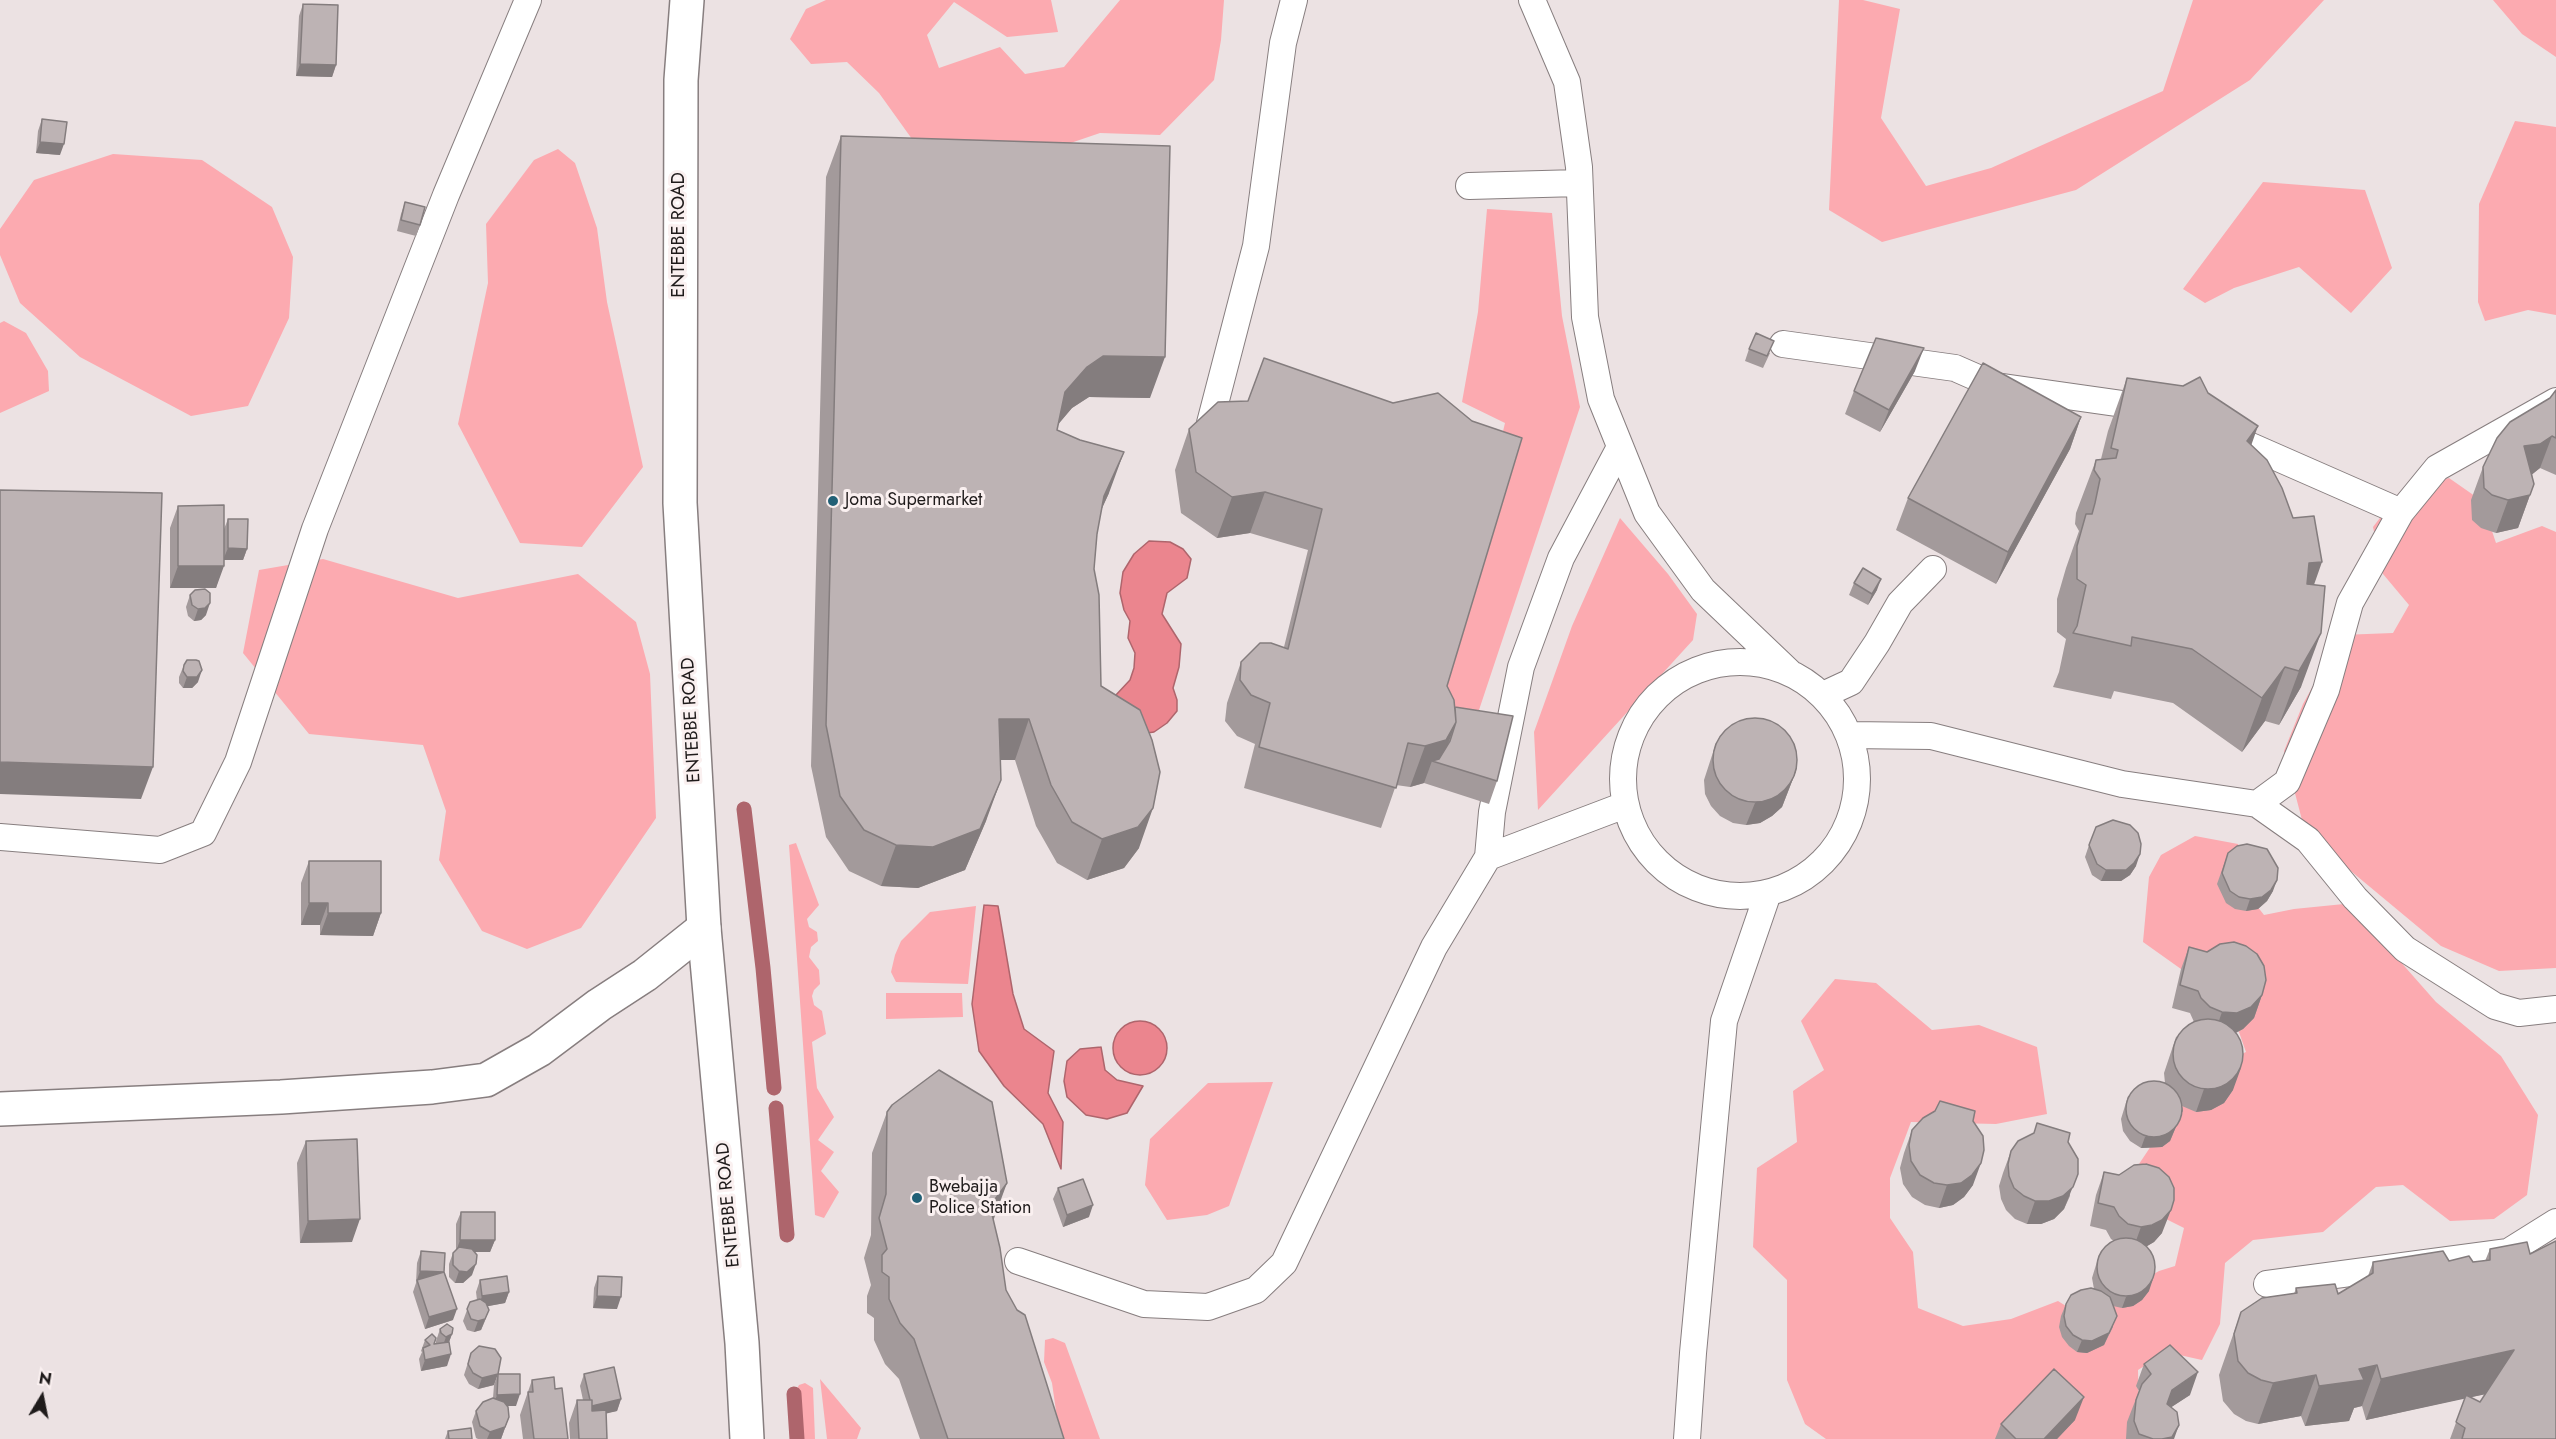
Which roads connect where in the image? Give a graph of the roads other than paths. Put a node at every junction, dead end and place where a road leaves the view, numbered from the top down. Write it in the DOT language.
graph roads {
  1 [pos="528,0"];
  2 [pos="687,0"];
  3 [pos="1294,0"];
  4 [pos="1532,0"];
  5 [pos="1579,183"];
  6 [pos="1469,186"];
  7 [pos="1783,344"];
  8 [pos="2556,401"];
  9 [pos="2172,411"];
  10 [pos="1210,423"];
  11 [pos="2205,426"];
  12 [pos="1620,447"];
  13 [pos="2401,512"];
  14 [pos="1933,569"];
  15 [pos="1789,672"];
  16 [pos="1822,695"];
  17 [pos="1850,735"];
  18 [pos="2257,804"];
  19 [pos="1625,805"];
  20 [pos="0,837"];
  21 [pos="1488,857"];
  22 [pos="1768,893"];
  23 [pos="704,928"];
  24 [pos="2556,1009"];
  25 [pos="0,1109"];
  26 [pos="2556,1222"];
  27 [pos="1018,1261"];
  28 [pos="2267,1284"];
  29 [pos="747,1439"];
  30 [pos="1687,1439"];
  1 -- 20 [label="lane"];
  2 -- 23 [label="main road, ENTEBBE ROAD"];
  3 -- 10 [label="lane"];
  4 -- 5 [label="lane"];
  5 -- 6 [label="lane"];
  5 -- 12 [label="lane"];
  7 -- 9 [label="lane"];
  8 -- 13 [label="lane"];
  11 -- 13 [label="lane"];
  12 -- 15 [label="lane"];
  12 -- 21 [label="lane"];
  13 -- 18 [label="lane"];
  14 -- 16 [label="lane"];
  15 -- 16 [label="lane"];
  15 -- 19 [label="lane"];
  16 -- 17 [label="lane"];
  17 -- 18 [label="lane"];
  17 -- 22 [label="lane"];
  18 -- 24 [label="lane"];
  19 -- 21 [label="lane"];
  19 -- 22 [label="lane"];
  21 -- 27 [label="lane"];
  22 -- 30 [label="lane"];
  23 -- 25 [label="main road"];
  23 -- 29 [label="main road, ENTEBBE ROAD"];
  26 -- 28 [label="lane"];
}
